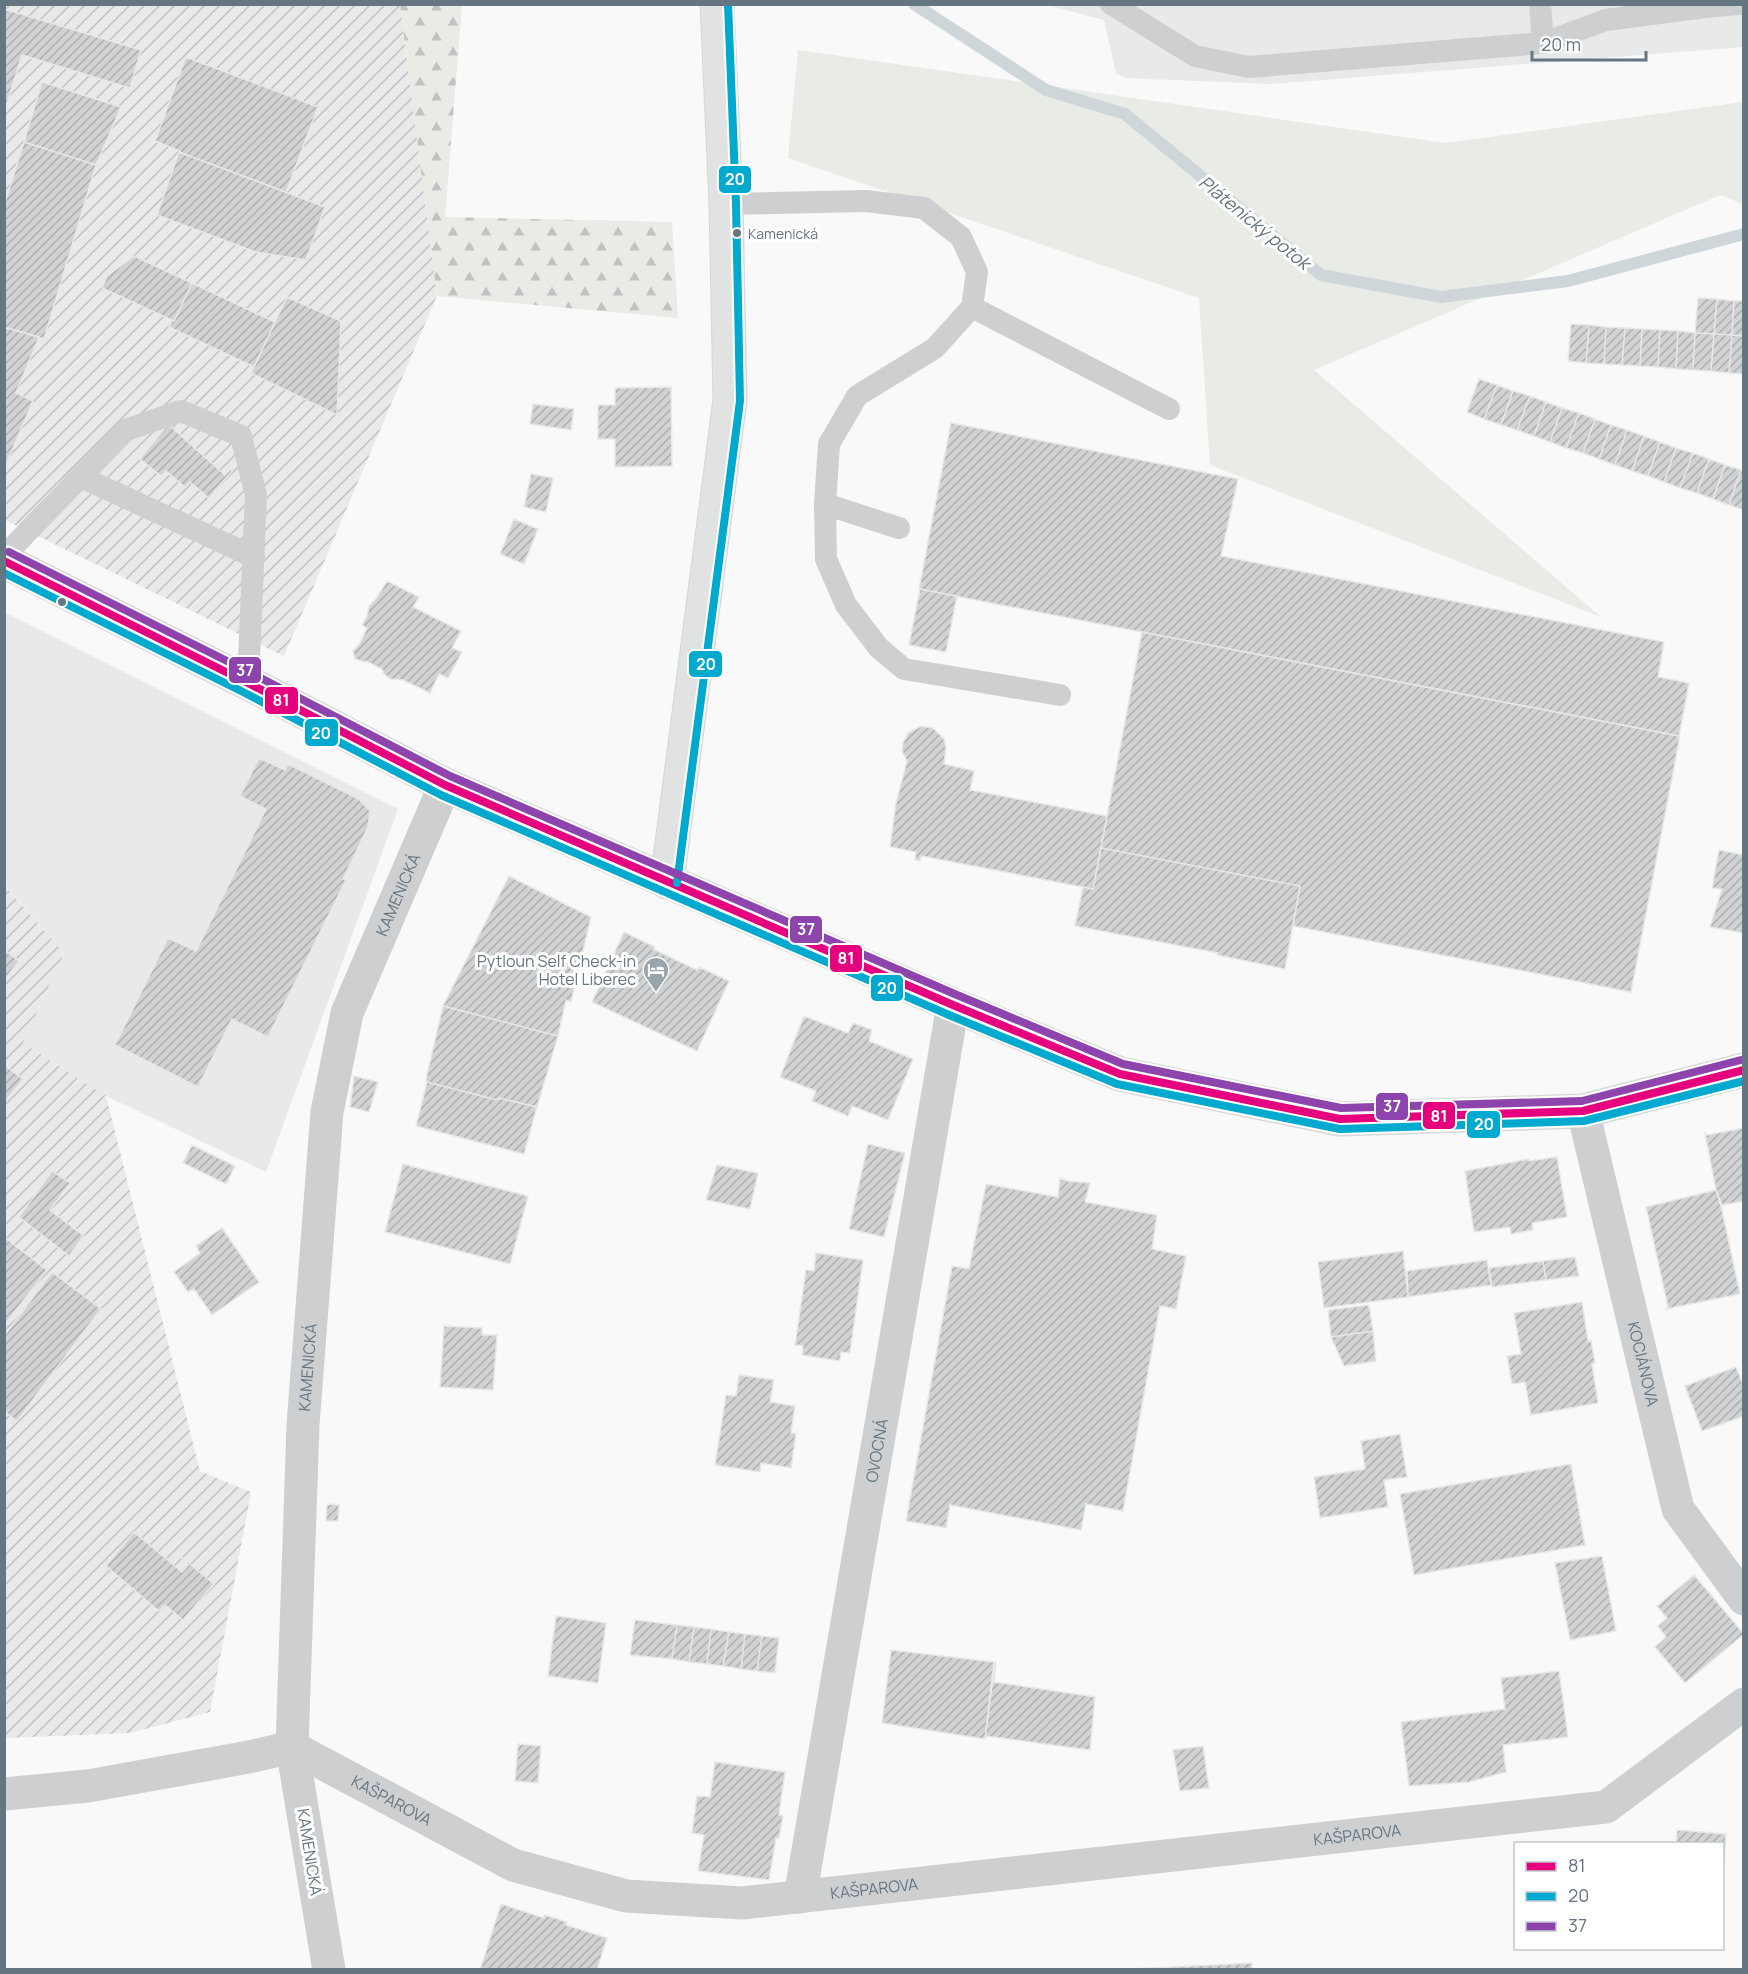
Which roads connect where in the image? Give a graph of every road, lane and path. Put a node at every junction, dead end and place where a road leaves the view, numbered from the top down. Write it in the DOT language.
graph roads {
  1 [pos="717,4"];
  2 [pos="1111,4"];
  3 [pos="1540,4"];
  4 [pos="1738,4"];
  5 [pos="1543,44"];
  6 [pos="726,204"];
  7 [pos="972,307"];
  8 [pos="1169,409"];
  9 [pos="81,477"];
  10 [pos="825,504"];
  11 [pos="899,528"];
  12 [pos="4,556"];
  13 [pos="254,557"];
  14 [pos="4,561"];
  15 [pos="248,683"];
  16 [pos="1060,695"];
  17 [pos="445,785"];
  18 [pos="667,882"];
  19 [pos="953,1005"];
  20 [pos="1743,1070"];
  21 [pos="1583,1111"];
  22 [pos="1743,1599"];
  23 [pos="1743,1704"];
  24 [pos="292,1747"];
  25 [pos="4,1794"];
  26 [pos="800,1897"];
  27 [pos="329,1970"];
  1 -- 6 [label="street"];
  2 -- 5 [label="lane"];
  3 -- 5 [label="lane"];
  4 -- 5 [label="lane"];
  6 -- 7 [label="lane"];
  6 -- 18 [label="street"];
  7 -- 8 [label="lane"];
  7 -- 10 [label="lane"];
  9 -- 12 [label="lane"];
  9 -- 13 [label="lane"];
  9 -- 13 [label="lane"];
  10 -- 11 [label="lane"];
  10 -- 16 [label="lane"];
  13 -- 15 [label="lane"];
  14 -- 15 [label="street"];
  15 -- 17 [label="street"];
  17 -- 18 [label="street"];
  17 -- 24 [label="street, KAMENICKÁ"];
  18 -- 19 [label="street"];
  19 -- 21 [label="street"];
  19 -- 26 [label="street, OVOCNÁ"];
  20 -- 21 [label="street"];
  21 -- 22 [label="street, KOCIÁNOVA"];
  23 -- 26 [label="street, KAŠPAROVA"];
  24 -- 25 [label="street"];
  24 -- 26 [label="street, KAŠPAROVA"];
  24 -- 27 [label="street, KAMENICKÁ"];
}
